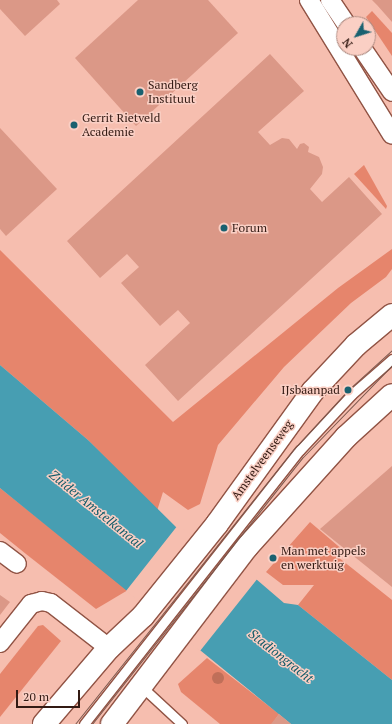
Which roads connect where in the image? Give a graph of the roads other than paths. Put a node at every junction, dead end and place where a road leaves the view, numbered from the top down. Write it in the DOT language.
graph roads {
  1 [pos="309,0"];
  2 [pos="330,0"];
  3 [pos="341,16"];
  4 [pos="367,56"];
  5 [pos="392,92"];
  6 [pos="392,135"];
  7 [pos="392,315"];
  8 [pos="392,359"];
  9 [pos="392,394"];
  10 [pos="232,536"];
  11 [pos="0,550"];
  12 [pos="17,564"];
  13 [pos="159,629"];
  14 [pos="0,643"];
  15 [pos="109,648"];
  16 [pos="141,686"];
  17 [pos="44,724"];
  18 [pos="84,724"];
  19 [pos="112,724"];
  20 [pos="182,724"];
  1 -- 6 [label="street"];
  2 -- 3 [label="street"];
  4 -- 5 [label="street"];
  7 -- 10 [label="main road, Amstelveenseweg"];
  8 -- 10 [label="lane, Amstelveenseweg"];
  9 -- 10 [label="main road, Amstelveenseweg"];
  10 -- 13 [label="main road, Amstelveenseweg"];
  10 -- 13 [label="main road, Amstelveenseweg"];
  11 -- 12 [label="street"];
  13 -- 15 [label="main road"];
  13 -- 16 [label="main road"];
  13 -- 18 [label="lane"];
  14 -- 15 [label="street"];
  15 -- 17 [label="main road"];
  16 -- 19 [label="main road"];
  16 -- 20 [label="lane"];
}
